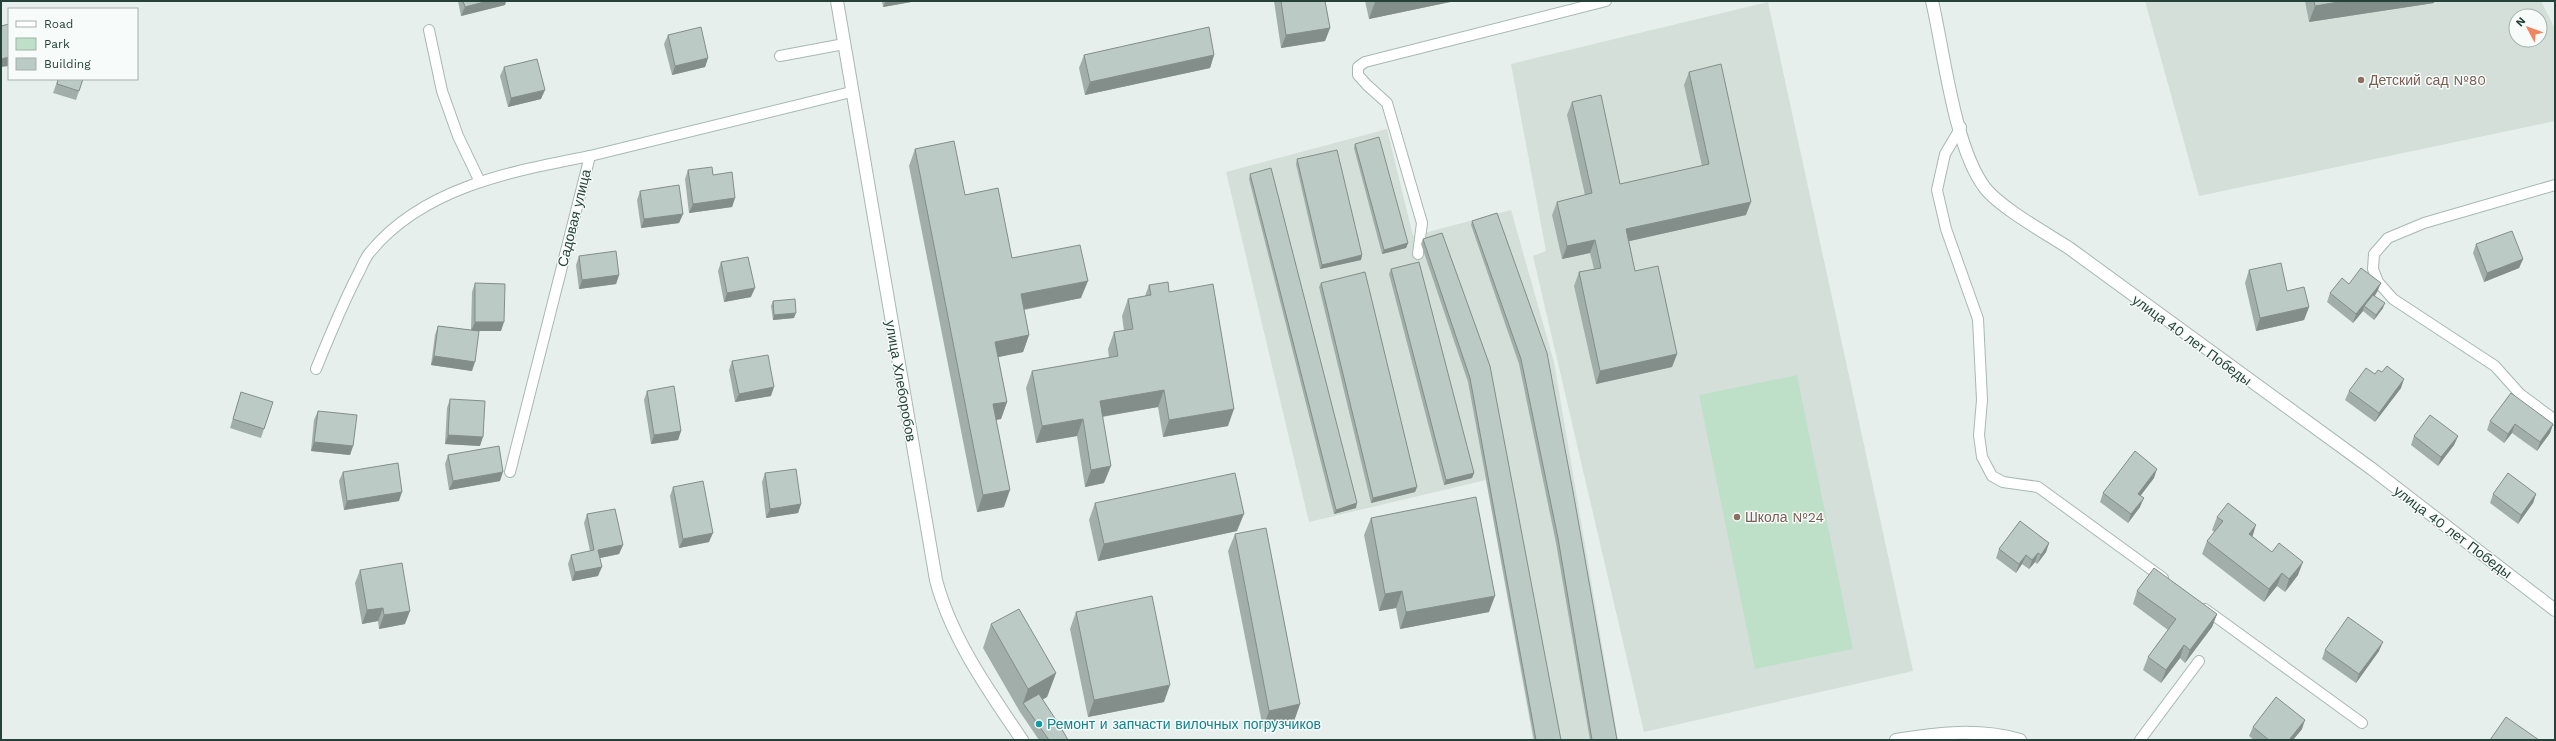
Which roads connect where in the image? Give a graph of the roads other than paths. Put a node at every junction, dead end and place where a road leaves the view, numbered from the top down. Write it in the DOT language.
graph roads {
  1 [pos="837,1"];
  2 [pos="1606,1"];
  3 [pos="1932,1"];
  4 [pos="429,30"];
  5 [pos="844,44"];
  6 [pos="780,56"];
  7 [pos="852,92"];
  8 [pos="1961,127"];
  9 [pos="590,156"];
  10 [pos="480,182"];
  11 [pos="2555,185"];
  12 [pos="1418,254"];
  13 [pos="316,369"];
  14 [pos="2555,420"];
  15 [pos="510,472"];
  16 [pos="2174,586"];
  17 [pos="2198,604"];
  18 [pos="2555,610"];
  19 [pos="2199,661"];
  20 [pos="2362,723"];
  21 [pos="1022,740"];
  22 [pos="1896,740"];
  23 [pos="2020,740"];
  24 [pos="2140,740"];
  1 -- 5 [label="street, улица Хлеборобов"];
  2 -- 12 [label="lane"];
  3 -- 8 [label="street, улица 40 лет Победы"];
  4 -- 10 [label="lane"];
  5 -- 6 [label="lane"];
  5 -- 7 [label="street, улица Хлеборобов"];
  7 -- 9 [label="lane, Садовая улица"];
  7 -- 21 [label="street, улица Хлеборобов"];
  8 -- 16 [label="lane"];
  8 -- 18 [label="street, улица 40 лет Победы"];
  9 -- 10 [label="lane"];
  9 -- 15 [label="lane, Садовая улица"];
  10 -- 13 [label="lane"];
  11 -- 14 [label="lane"];
  17 -- 20 [label="lane"];
  19 -- 24 [label="lane"];
  22 -- 23 [label="street"];
}
